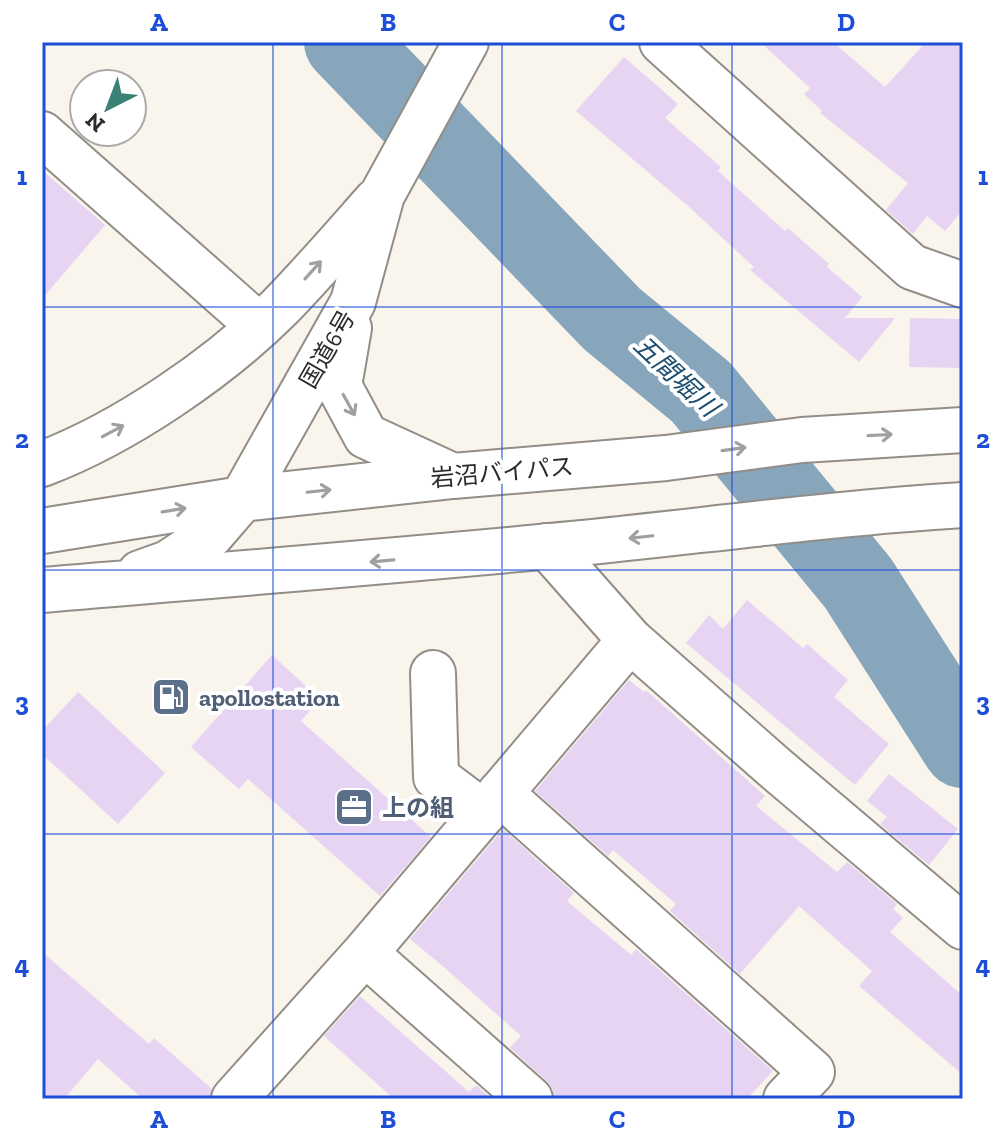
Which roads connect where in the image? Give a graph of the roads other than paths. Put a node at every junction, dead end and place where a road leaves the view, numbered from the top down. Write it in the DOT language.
graph roads {
  1 [pos="662,42"];
  2 [pos="458,57"];
  3 [pos="42,134"];
  4 [pos="382,195"];
  5 [pos="963,285"];
  6 [pos="353,302"];
  7 [pos="258,325"];
  8 [pos="963,430"];
  9 [pos="42,464"];
  10 [pos="453,476"];
  11 [pos="242,499"];
  12 [pos="963,505"];
  13 [pos="42,531"];
  14 [pos="547,546"];
  15 [pos="104,585"];
  16 [pos="42,590"];
  17 [pos="630,640"];
  18 [pos="433,673"];
  19 [pos="492,803"];
  20 [pos="963,927"];
  21 [pos="365,953"];
  22 [pos="234,1099"];
  23 [pos="530,1099"];
  24 [pos="786,1099"];
  1 -- 5 [label="main road"];
  2 -- 4 [label="main road, 国道6号"];
  3 -- 7 [label="main road"];
  4 -- 6 [label="main road, 国道6号"];
  7 -- 4 [label="main road, one-way"];
  6 -- 10 [label="main road, one-way"];
  6 -- 11 [label="main road, 国道6号"];
  9 -- 7 [label="main road, one-way"];
  10 -- 8 [label="main road, 岩沼バイパス, one-way"];
  11 -- 10 [label="main road, 岩沼バイパス, one-way"];
  13 -- 11 [label="main road, 岩沼バイパス, one-way"];
  11 -- 15 [label="main road, 国道6号"];
  12 -- 14 [label="main road, one-way"];
  14 -- 15 [label="main road, one-way"];
  14 -- 17 [label="main road"];
  15 -- 16 [label="main road"];
  17 -- 19 [label="main road"];
  17 -- 20 [label="main road"];
  18 -- 19 [label="main road"];
  19 -- 21 [label="main road"];
  19 -- 24 [label="main road"];
  21 -- 22 [label="main road"];
  21 -- 23 [label="main road"];
}
